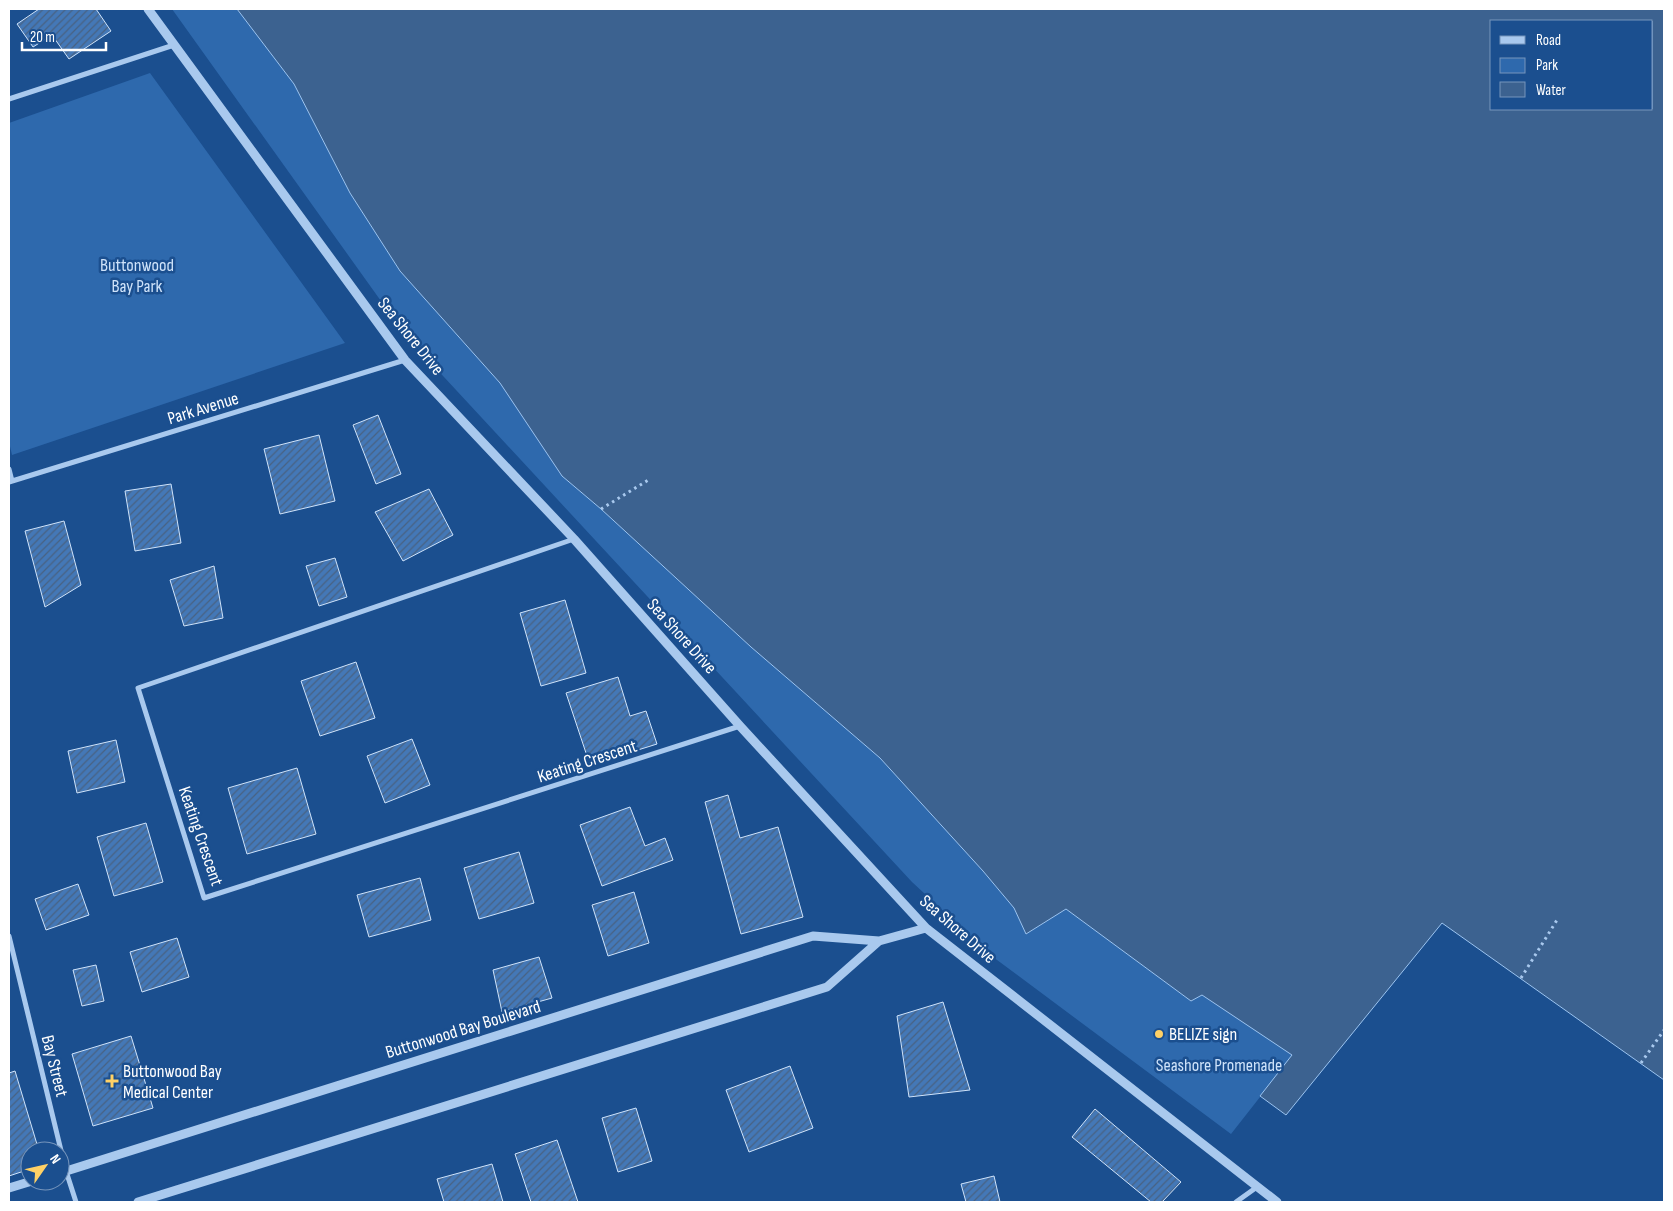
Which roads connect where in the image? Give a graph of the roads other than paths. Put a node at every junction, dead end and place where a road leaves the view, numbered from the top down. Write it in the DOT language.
graph roads {
  1 [pos="148,9"];
  2 [pos="174,45"];
  3 [pos="9,99"];
  4 [pos="405,360"];
  5 [pos="9,469"];
  6 [pos="11,481"];
  7 [pos="574,540"];
  8 [pos="740,726"];
  9 [pos="926,928"];
  10 [pos="9,936"];
  11 [pos="879,941"];
  12 [pos="56,1141"];
  13 [pos="70,1170"];
  14 [pos="1257,1187"];
  15 [pos="70,1188"];
  16 [pos="76,1202"];
  17 [pos="138,1202"];
  18 [pos="1236,1202"];
  19 [pos="1277,1202"];
  1 -- 2 [label="street, Sea Shore Drive"];
  2 -- 3 [label="street"];
  2 -- 4 [label="street, Sea Shore Drive"];
  4 -- 6 [label="street, Park Avenue"];
  4 -- 7 [label="street, Sea Shore Drive"];
  5 -- 6 [label="street"];
  7 -- 8 [label="street, Sea Shore Drive"];
  7 -- 8 [label="street, Keating Crescent"];
  8 -- 9 [label="street, Sea Shore Drive"];
  9 -- 11 [label="street, Buttonwood Bay Boulevard"];
  9 -- 14 [label="street, Sea Shore Drive"];
  10 -- 12 [label="street, Bay Street"];
  11 -- 13 [label="street, Buttonwood Bay Boulevard"];
  11 -- 17 [label="street, Buttonwood Bay Boulevard"];
  14 -- 18 [label="street"];
  14 -- 19 [label="street, Sea Shore Drive"];
  15 -- 16 [label="street, Bay Street"];
}
